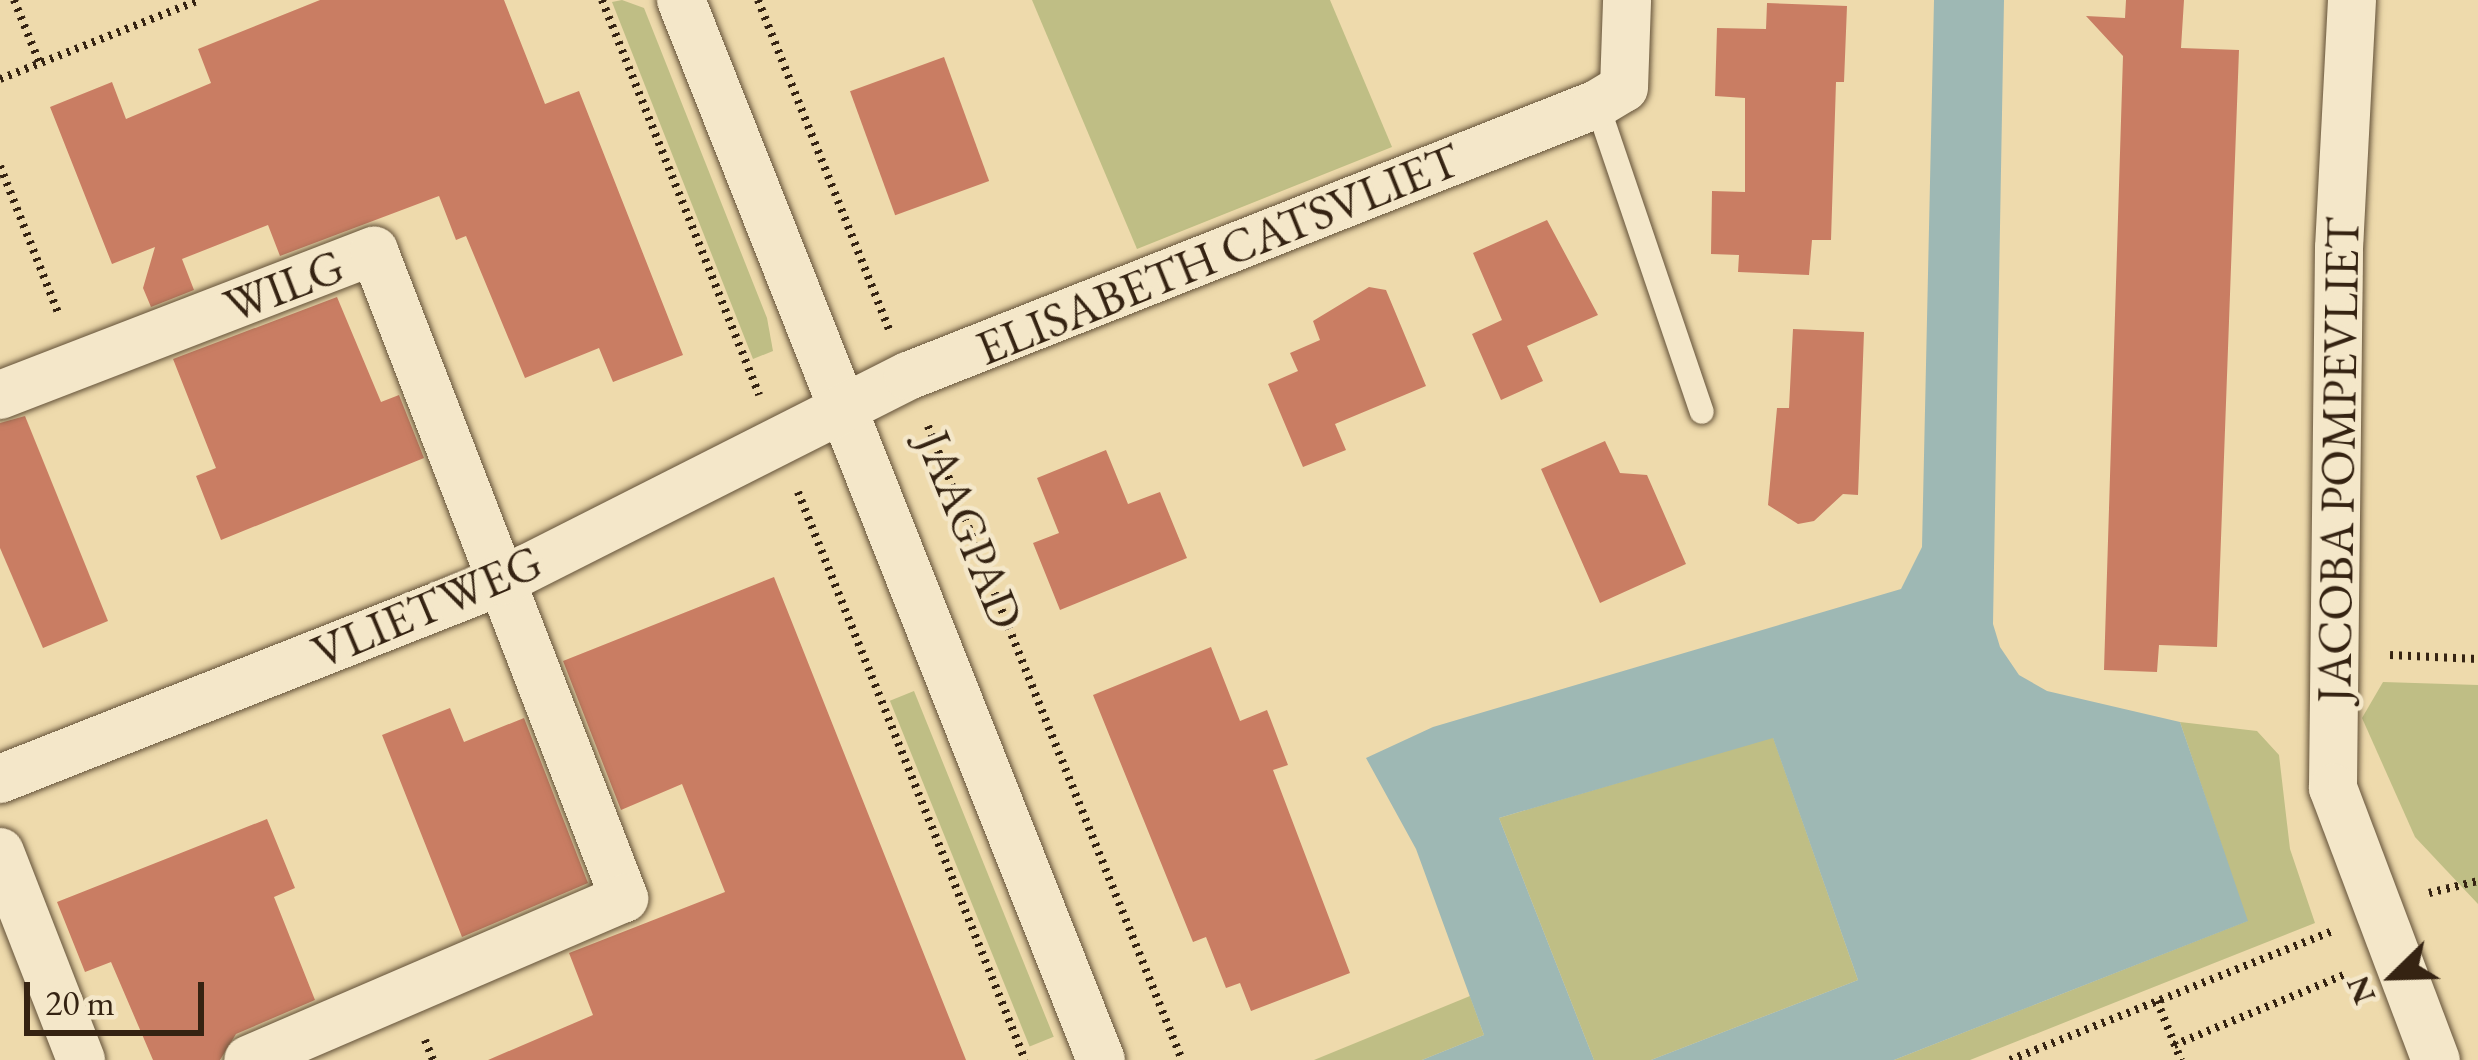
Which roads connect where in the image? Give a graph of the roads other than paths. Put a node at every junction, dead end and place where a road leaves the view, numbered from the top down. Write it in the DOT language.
graph roads {
  1 [pos="681,0"];
  2 [pos="1627,0"];
  3 [pos="2352,0"];
  4 [pos="1597,104"];
  5 [pos="0,395"];
  6 [pos="842,410"];
  7 [pos="1702,412"];
  8 [pos="502,580"];
  9 [pos="0,779"];
  10 [pos="0,852"];
  11 [pos="81,1060"];
  12 [pos="248,1060"];
  13 [pos="1101,1060"];
  14 [pos="2436,1060"];
  1 -- 6 [label="street, JAAGPAD"];
  2 -- 4 [label="street"];
  3 -- 14 [label="street, JACOBA POMPEVLIET"];
  4 -- 6 [label="street, ELISABETH CATSVLIET"];
  4 -- 7 [label="lane"];
  5 -- 8 [label="street, WILG"];
  6 -- 8 [label="street, VLIETWEG"];
  6 -- 13 [label="street, JAAGPAD"];
  8 -- 9 [label="street, VLIETWEG"];
  8 -- 12 [label="street"];
  10 -- 11 [label="street"];
}
